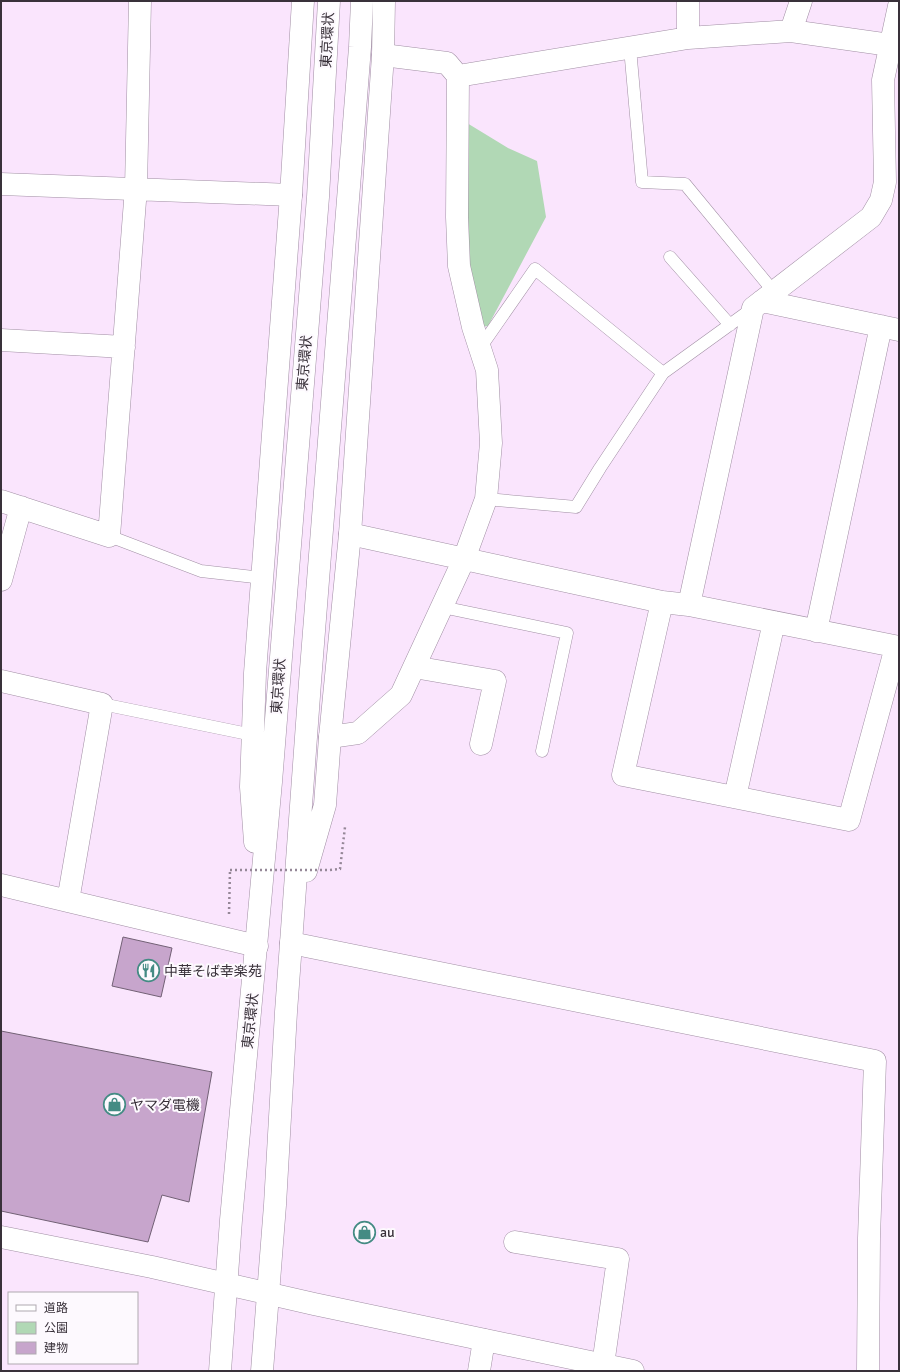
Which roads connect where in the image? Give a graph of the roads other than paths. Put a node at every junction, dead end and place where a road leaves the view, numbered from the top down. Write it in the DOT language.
graph roads {
  1 [pos="140,1"];
  2 [pos="303,1"];
  3 [pos="330,1"];
  4 [pos="362,1"];
  5 [pos="384,1"];
  6 [pos="688,1"];
  7 [pos="801,1"];
  8 [pos="899,6"];
  9 [pos="791,31"];
  10 [pos="688,38"];
  11 [pos="890,45"];
  12 [pos="630,48"];
  13 [pos="383,55"];
  14 [pos="458,76"];
  15 [pos="1,184"];
  16 [pos="136,188"];
  17 [pos="291,195"];
  18 [pos="670,257"];
  19 [pos="763,300"];
  20 [pos="730,325"];
  21 [pos="890,328"];
  22 [pos="1,340"];
  23 [pos="124,347"];
  24 [pos="480,348"];
  25 [pos="663,373"];
  26 [pos="486,499"];
  27 [pos="11,504"];
  28 [pos="350,534"];
  29 [pos="110,536"];
  30 [pos="464,559"];
  31 [pos="262,578"];
  32 [pos="1,580"];
  33 [pos="662,602"];
  34 [pos="689,605"];
  35 [pos="442,608"];
  36 [pos="774,622"];
  37 [pos="816,631"];
  38 [pos="897,647"];
  39 [pos="414,667"];
  40 [pos="1,682"];
  41 [pos="102,704"];
  42 [pos="253,735"];
  43 [pos="330,737"];
  44 [pos="481,744"];
  45 [pos="542,751"];
  46 [pos="735,797"];
  47 [pos="1,885"];
  48 [pos="68,901"];
  49 [pos="259,915"];
  50 [pos="293,915"];
  51 [pos="291,943"];
  52 [pos="257,946"];
  53 [pos="1,1237"];
  54 [pos="516,1242"];
  55 [pos="226,1284"];
  56 [pos="269,1294"];
  57 [pos="484,1340"];
  58 [pos="603,1365"];
  59 [pos="220,1371"];
  60 [pos="262,1371"];
  61 [pos="479,1371"];
  62 [pos="633,1371"];
  63 [pos="868,1371"];
  1 -- 16 [label="main road"];
  2 -- 17 [label="main road"];
  3 -- 49 [label="main road, 東京環状"];
  4 -- 50 [label="main road"];
  5 -- 13 [label="main road"];
  6 -- 10 [label="main road"];
  7 -- 9 [label="main road"];
  8 -- 11 [label="main road"];
  9 -- 10 [label="main road"];
  9 -- 11 [label="main road"];
  10 -- 12 [label="main road"];
  11 -- 19 [label="main road"];
  12 -- 14 [label="main road"];
  12 -- 19 [label="lane"];
  13 -- 14 [label="main road"];
  13 -- 28 [label="main road"];
  14 -- 24 [label="main road"];
  15 -- 16 [label="main road"];
  16 -- 17 [label="main road"];
  16 -- 23 [label="main road"];
  17 -- 31 [label="main road"];
  18 -- 20 [label="lane"];
  19 -- 20 [label="lane"];
  19 -- 21 [label="main road"];
  19 -- 34 [label="main road"];
  20 -- 25 [label="lane"];
  21 -- 37 [label="main road"];
  22 -- 23 [label="main road"];
  23 -- 29 [label="main road"];
  24 -- 25 [label="lane"];
  24 -- 26 [label="main road"];
  25 -- 26 [label="lane"];
  26 -- 30 [label="main road"];
  27 -- 29 [label="main road"];
  27 -- 32 [label="main road"];
  28 -- 30 [label="main road"];
  28 -- 43 [label="main road"];
  29 -- 31 [label="lane"];
  30 -- 33 [label="main road"];
  30 -- 35 [label="main road"];
  31 -- 42 [label="main road"];
  33 -- 34 [label="main road"];
  33 -- 46 [label="main road"];
  34 -- 36 [label="main road"];
  35 -- 39 [label="main road"];
  35 -- 45 [label="lane"];
  36 -- 37 [label="main road"];
  36 -- 46 [label="main road"];
  37 -- 38 [label="main road"];
  38 -- 46 [label="main road"];
  39 -- 43 [label="main road"];
  39 -- 44 [label="main road"];
  40 -- 41 [label="main road"];
  41 -- 42 [label="lane"];
  41 -- 48 [label="main road"];
  42 -- 49 [label="main road"];
  43 -- 50 [label="main road"];
  47 -- 48 [label="main road"];
  48 -- 52 [label="main road"];
  49 -- 52 [label="main road, 東京環状"];
  50 -- 51 [label="main road"];
  51 -- 56 [label="main road"];
  51 -- 63 [label="main road"];
  52 -- 55 [label="main road, 東京環状"];
  53 -- 55 [label="main road"];
  54 -- 58 [label="main road"];
  55 -- 56 [label="main road"];
  55 -- 59 [label="main road, 東京環状"];
  56 -- 57 [label="main road"];
  56 -- 60 [label="main road"];
  57 -- 58 [label="main road"];
  57 -- 61 [label="main road"];
  58 -- 62 [label="main road"];
}
